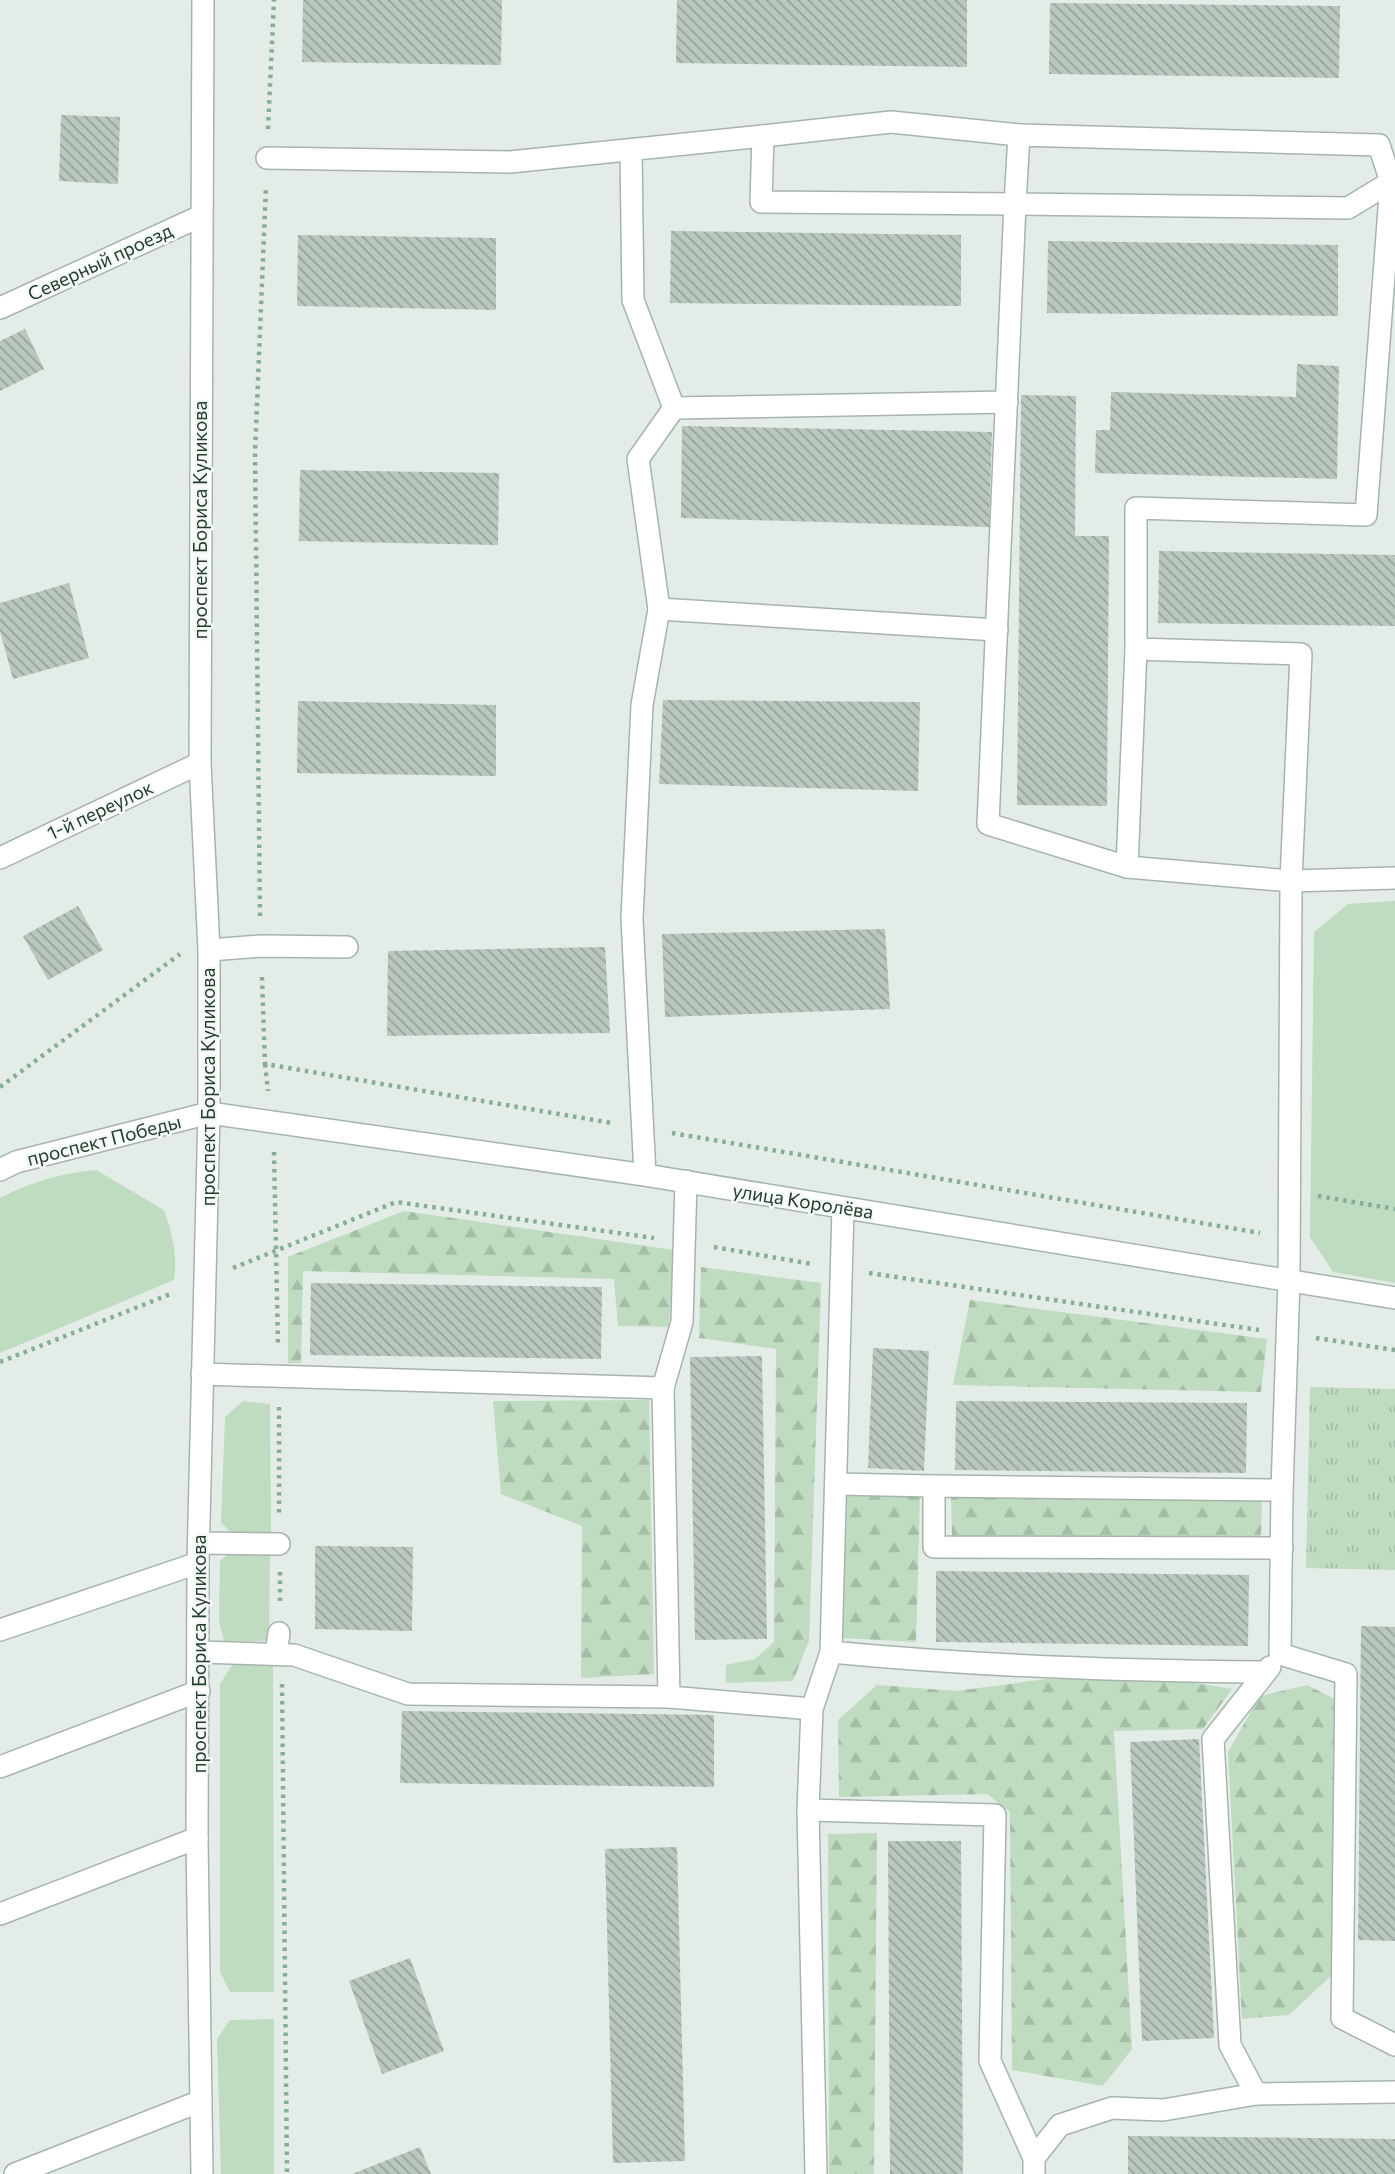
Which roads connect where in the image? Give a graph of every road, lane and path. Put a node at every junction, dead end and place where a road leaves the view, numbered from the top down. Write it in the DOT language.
graph roads {
  1 [pos="203,0"];
  2 [pos="274,0"];
  3 [pos="1019,135"];
  4 [pos="763,136"];
  5 [pos="631,150"];
  6 [pos="267,158"];
  7 [pos="1393,182"];
  8 [pos="1015,204"];
  9 [pos="201,216"];
  10 [pos="0,308"];
  11 [pos="1007,402"];
  12 [pos="674,408"];
  13 [pos="659,609"];
  14 [pos="997,630"];
  15 [pos="1136,649"];
  16 [pos="200,763"];
  17 [pos="0,858"];
  18 [pos="1127,867"];
  19 [pos="1395,878"];
  20 [pos="1291,881"];
  21 [pos="261,946"];
  22 [pos="347,947"];
  23 [pos="209,950"];
  24 [pos="0,1087"];
  25 [pos="209,1113"];
  26 [pos="643,1128"];
  27 [pos="0,1170"];
  28 [pos="645,1175"];
  29 [pos="686,1181"];
  30 [pos="1290,1191"];
  31 [pos="843,1208"];
  32 [pos="1395,1209"];
  33 [pos="1290,1238"];
  34 [pos="1289,1280"];
  35 [pos="1395,1298"];
  36 [pos="202,1374"];
  37 [pos="663,1388"];
  38 [pos="836,1484"];
  39 [pos="934,1486"];
  40 [pos="1282,1490"];
  41 [pos="279,1544"];
  42 [pos="1282,1548"];
  43 [pos="199,1553"];
  44 [pos="0,1630"];
  45 [pos="279,1633"];
  46 [pos="831,1652"];
  47 [pos="199,1653"];
  48 [pos="276,1654"];
  49 [pos="1280,1654"];
  50 [pos="1265,1672"];
  51 [pos="199,1691"];
  52 [pos="669,1697"];
  53 [pos="812,1709"];
  54 [pos="0,1767"];
  55 [pos="808,1810"];
  56 [pos="197,1838"];
  57 [pos="0,1914"];
  58 [pos="1395,2045"];
  59 [pos="1395,2092"];
  60 [pos="1256,2094"];
  61 [pos="201,2101"];
  62 [pos="1034,2166"];
  63 [pos="15,2174"];
  64 [pos="202,2174"];
  65 [pos="816,2174"];
  1 -- 9 [label="street, проспект Бориса Куликова"];
  2 -- 6 [label="path"];
  3 -- 4 [label="street"];
  3 -- 7 [label="street"];
  3 -- 8 [label="street"];
  4 -- 5 [label="street"];
  4 -- 8 [label="street"];
  5 -- 6 [label="street"];
  5 -- 12 [label="street"];
  6 -- 21 [label="path"];
  7 -- 8 [label="street"];
  7 -- 15 [label="street"];
  8 -- 11 [label="street"];
  9 -- 10 [label="street, Северный проезд"];
  9 -- 16 [label="street, проспект Бориса Куликова"];
  11 -- 12 [label="street"];
  11 -- 14 [label="street"];
  12 -- 13 [label="street"];
  13 -- 14 [label="street"];
  13 -- 26 [label="street"];
  14 -- 18 [label="street"];
  15 -- 18 [label="street"];
  15 -- 20 [label="street"];
  16 -- 17 [label="street, 1-й переулок"];
  16 -- 23 [label="street, проспект Бориса Куликова"];
  18 -- 20 [label="street"];
  19 -- 20 [label="street"];
  20 -- 30 [label="street"];
  21 -- 22 [label="street"];
  21 -- 23 [label="street"];
  21 -- 26 [label="path"];
  23 -- 24 [label="path"];
  23 -- 25 [label="street, проспект Бориса Куликова"];
  25 -- 27 [label="street, проспект Победы"];
  25 -- 28 [label="street, улица Королёва"];
  25 -- 36 [label="street, проспект Бориса Куликова"];
  26 -- 28 [label="street"];
  26 -- 33 [label="path"];
  28 -- 29 [label="street, улица Королёва"];
  29 -- 31 [label="street, улица Королёва"];
  29 -- 37 [label="street"];
  30 -- 32 [label="path"];
  30 -- 33 [label="street"];
  31 -- 34 [label="street, улица Королёва"];
  31 -- 38 [label="street"];
  33 -- 34 [label="street"];
  34 -- 35 [label="street, улица Королёва"];
  34 -- 40 [label="street"];
  36 -- 37 [label="street"];
  36 -- 43 [label="street, проспект Бориса Куликова"];
  37 -- 52 [label="street"];
  38 -- 39 [label="street"];
  38 -- 46 [label="street"];
  39 -- 40 [label="street"];
  39 -- 42 [label="street"];
  40 -- 42 [label="street"];
  41 -- 43 [label="street"];
  42 -- 49 [label="street"];
  43 -- 44 [label="street"];
  43 -- 47 [label="street, проспект Бориса Куликова"];
  45 -- 48 [label="street"];
  46 -- 50 [label="street"];
  46 -- 53 [label="street"];
  47 -- 48 [label="street"];
  47 -- 51 [label="street, проспект Бориса Куликова"];
  48 -- 52 [label="street"];
  49 -- 50 [label="street"];
  49 -- 58 [label="street"];
  50 -- 60 [label="street"];
  51 -- 54 [label="street"];
  51 -- 56 [label="street, проспект Бориса Куликова"];
  52 -- 53 [label="street"];
  53 -- 55 [label="street"];
  55 -- 62 [label="street"];
  55 -- 65 [label="street"];
  56 -- 57 [label="street"];
  56 -- 61 [label="street, проспект Бориса Куликова"];
  59 -- 60 [label="street"];
  60 -- 62 [label="street"];
  61 -- 63 [label="street"];
  61 -- 64 [label="street, проспект Бориса Куликова"];
}
